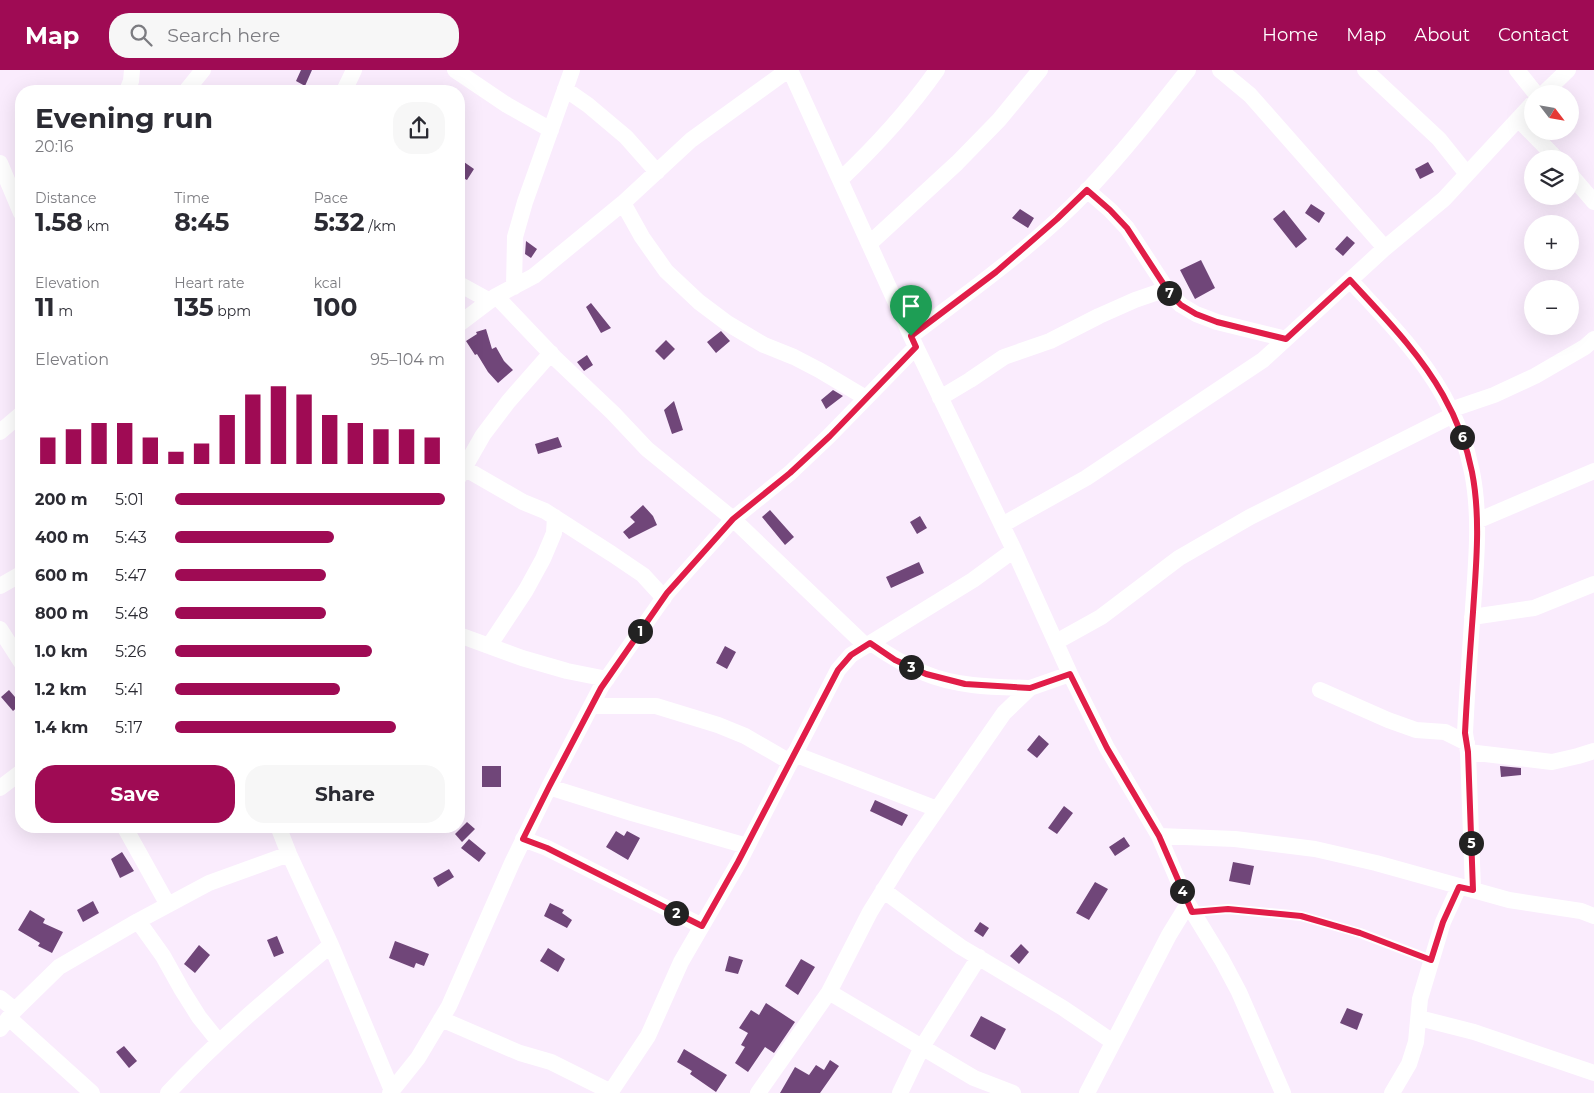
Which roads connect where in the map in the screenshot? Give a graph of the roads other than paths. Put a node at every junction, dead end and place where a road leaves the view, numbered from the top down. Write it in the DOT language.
graph roads {
  1 [pos="132,70"];
  2 [pos="203,70"];
  3 [pos="354,70"];
  4 [pos="455,70"];
  5 [pos="572,70"];
  6 [pos="789,70"];
  7 [pos="937,70"];
  8 [pos="1040,70"];
  9 [pos="1188,70"];
  10 [pos="1220,70"];
  11 [pos="1365,70"];
  12 [pos="1517,70"];
  13 [pos="1568,70"];
  14 [pos="131,85"];
  15 [pos="191,85"];
  16 [pos="347,85"];
  17 [pos="1530,85"];
  18 [pos="1552,85"];
  19 [pos="565,89"];
  20 [pos="1524,113"];
  21 [pos="1518,119"];
  22 [pos="551,130"];
  23 [pos="1548,150"];
  24 [pos="0,163"];
  25 [pos="657,172"];
  26 [pos="1467,174"];
  27 [pos="840,180"];
  28 [pos="1579,184"];
  29 [pos="1087,190"];
  30 [pos="6,192"];
  31 [pos="15,202"];
  32 [pos="1594,202"];
  33 [pos="623,203"];
  34 [pos="869,244"];
  35 [pos="1385,248"];
  36 [pos="1350,280"];
  37 [pos="465,287"];
  38 [pos="514,287"];
  39 [pos="1167,289"];
  40 [pos="493,299"];
  41 [pos="465,320"];
  42 [pos="1286,339"];
  43 [pos="1594,339"];
  44 [pos="914,341"];
  45 [pos="551,353"];
  46 [pos="866,398"];
  47 [pos="940,398"];
  48 [pos="1451,413"];
  49 [pos="15,419"];
  50 [pos="0,432"];
  51 [pos="465,466"];
  52 [pos="1594,470"];
  53 [pos="465,475"];
  54 [pos="555,517"];
  55 [pos="733,519"];
  56 [pos="1477,521"];
  57 [pos="1002,525"];
  58 [pos="1014,550"];
  59 [pos="15,577"];
  60 [pos="1594,584"];
  61 [pos="0,586"];
  62 [pos="664,598"];
  63 [pos="1472,617"];
  64 [pos="0,629"];
  65 [pos="465,638"];
  66 [pos="1056,642"];
  67 [pos="868,645"];
  68 [pos="489,646"];
  69 [pos="15,653"];
  70 [pos="1070,674"];
  71 [pos="607,679"];
  72 [pos="1030,688"];
  73 [pos="1320,690"];
  74 [pos="591,706"];
  75 [pos="1467,747"];
  76 [pos="1594,751"];
  77 [pos="792,758"];
  78 [pos="15,777"];
  79 [pos="549,787"];
  80 [pos="0,788"];
  81 [pos="938,809"];
  82 [pos="128,833"];
  83 [pos="281,833"];
  84 [pos="1159,836"];
  85 [pos="523,839"];
  86 [pos="747,846"];
  87 [pos="289,854"];
  88 [pos="1466,889"];
  89 [pos="883,890"];
  90 [pos="168,905"];
  91 [pos="1190,908"];
  92 [pos="1594,916"];
  93 [pos="138,921"];
  94 [pos="702,926"];
  95 [pos="331,945"];
  96 [pos="979,957"];
  97 [pos="828,992"];
  98 [pos="0,998"];
  99 [pos="441,1018"];
  100 [pos="1419,1018"];
  101 [pos="8,1019"];
  102 [pos="219,1042"];
  103 [pos="1113,1042"];
  104 [pos="922,1047"];
  105 [pos="1594,1073"];
  106 [pos="392,1092"];
  107 [pos="615,1092"];
  108 [pos="92,1093"];
  109 [pos="168,1093"];
  110 [pos="758,1093"];
  111 [pos="900,1093"];
  112 [pos="1013,1093"];
  113 [pos="1087,1093"];
  114 [pos="1283,1093"];
  115 [pos="1392,1093"];
  1 -- 14 [label="street"];
  2 -- 15 [label="street"];
  3 -- 16 [label="street"];
  4 -- 22 [label="street"];
  5 -- 19 [label="street"];
  6 -- 25 [label="street"];
  6 -- 27 [label="street"];
  7 -- 27 [label="street"];
  8 -- 34 [label="street"];
  9 -- 29 [label="street"];
  10 -- 35 [label="street"];
  11 -- 26 [label="street"];
  12 -- 17 [label="street"];
  13 -- 18 [label="street"];
  19 -- 22 [label="street"];
  19 -- 25 [label="street"];
  20 -- 21 [label="street"];
  21 -- 23 [label="street"];
  21 -- 26 [label="street"];
  22 -- 38 [label="street"];
  24 -- 30 [label="street"];
  25 -- 33 [label="street"];
  26 -- 35 [label="street"];
  27 -- 34 [label="street"];
  28 -- 32 [label="street"];
  29 -- 39 [label="street"];
  29 -- 44 [label="street"];
  30 -- 31 [label="street"];
  33 -- 38 [label="street"];
  33 -- 46 [label="street"];
  34 -- 44 [label="street"];
  35 -- 36 [label="street"];
  36 -- 42 [label="street"];
  36 -- 48 [label="street"];
  37 -- 40 [label="street"];
  38 -- 40 [label="street"];
  39 -- 42 [label="street"];
  39 -- 47 [label="street"];
  40 -- 41 [label="street"];
  40 -- 45 [label="street"];
  42 -- 57 [label="street"];
  43 -- 48 [label="street"];
  44 -- 46 [label="street"];
  44 -- 47 [label="street"];
  45 -- 51 [label="street"];
  45 -- 55 [label="street"];
  46 -- 55 [label="street"];
  47 -- 57 [label="street"];
  48 -- 56 [label="street"];
  48 -- 66 [label="street"];
  49 -- 50 [label="street"];
  52 -- 56 [label="street"];
  53 -- 54 [label="street"];
  54 -- 62 [label="street"];
  54 -- 68 [label="street"];
  55 -- 62 [label="street"];
  55 -- 67 [label="street"];
  56 -- 63 [label="street"];
  57 -- 58 [label="street"];
  58 -- 66 [label="street"];
  58 -- 67 [label="street"];
  59 -- 61 [label="street"];
  60 -- 63 [label="street"];
  62 -- 71 [label="street"];
  63 -- 75 [label="street"];
  64 -- 69 [label="street"];
  65 -- 68 [label="street"];
  66 -- 70 [label="street"];
  67 -- 72 [label="street"];
  67 -- 77 [label="street"];
  68 -- 71 [label="street"];
  70 -- 72 [label="street"];
  70 -- 84 [label="street"];
  71 -- 74 [label="street"];
  72 -- 81 [label="street"];
  73 -- 75 [label="street"];
  74 -- 77 [label="street"];
  74 -- 79 [label="street"];
  75 -- 76 [label="street"];
  75 -- 88 [label="street"];
  77 -- 81 [label="street"];
  77 -- 86 [label="street"];
  78 -- 80 [label="street"];
  79 -- 85 [label="street"];
  79 -- 86 [label="street"];
  81 -- 89 [label="street"];
  82 -- 90 [label="street"];
  83 -- 87 [label="street"];
  84 -- 88 [label="street"];
  84 -- 91 [label="street"];
  85 -- 94 [label="street"];
  85 -- 99 [label="street"];
  86 -- 94 [label="street"];
  87 -- 90 [label="street"];
  87 -- 95 [label="street"];
  88 -- 92 [label="street"];
  88 -- 100 [label="street"];
  89 -- 96 [label="street"];
  89 -- 97 [label="street"];
  90 -- 93 [label="street"];
  91 -- 103 [label="street"];
  91 -- 114 [label="street"];
  93 -- 101 [label="street"];
  93 -- 102 [label="street"];
  94 -- 107 [label="street"];
  95 -- 102 [label="street"];
  95 -- 106 [label="street"];
  96 -- 103 [label="street"];
  96 -- 104 [label="street"];
  97 -- 104 [label="street"];
  97 -- 110 [label="street"];
  98 -- 101 [label="street"];
  99 -- 106 [label="street"];
  99 -- 107 [label="street"];
  100 -- 105 [label="street"];
  100 -- 115 [label="street"];
  101 -- 108 [label="street"];
  102 -- 109 [label="street"];
  103 -- 113 [label="street"];
  104 -- 111 [label="street"];
  104 -- 112 [label="street"];
}
